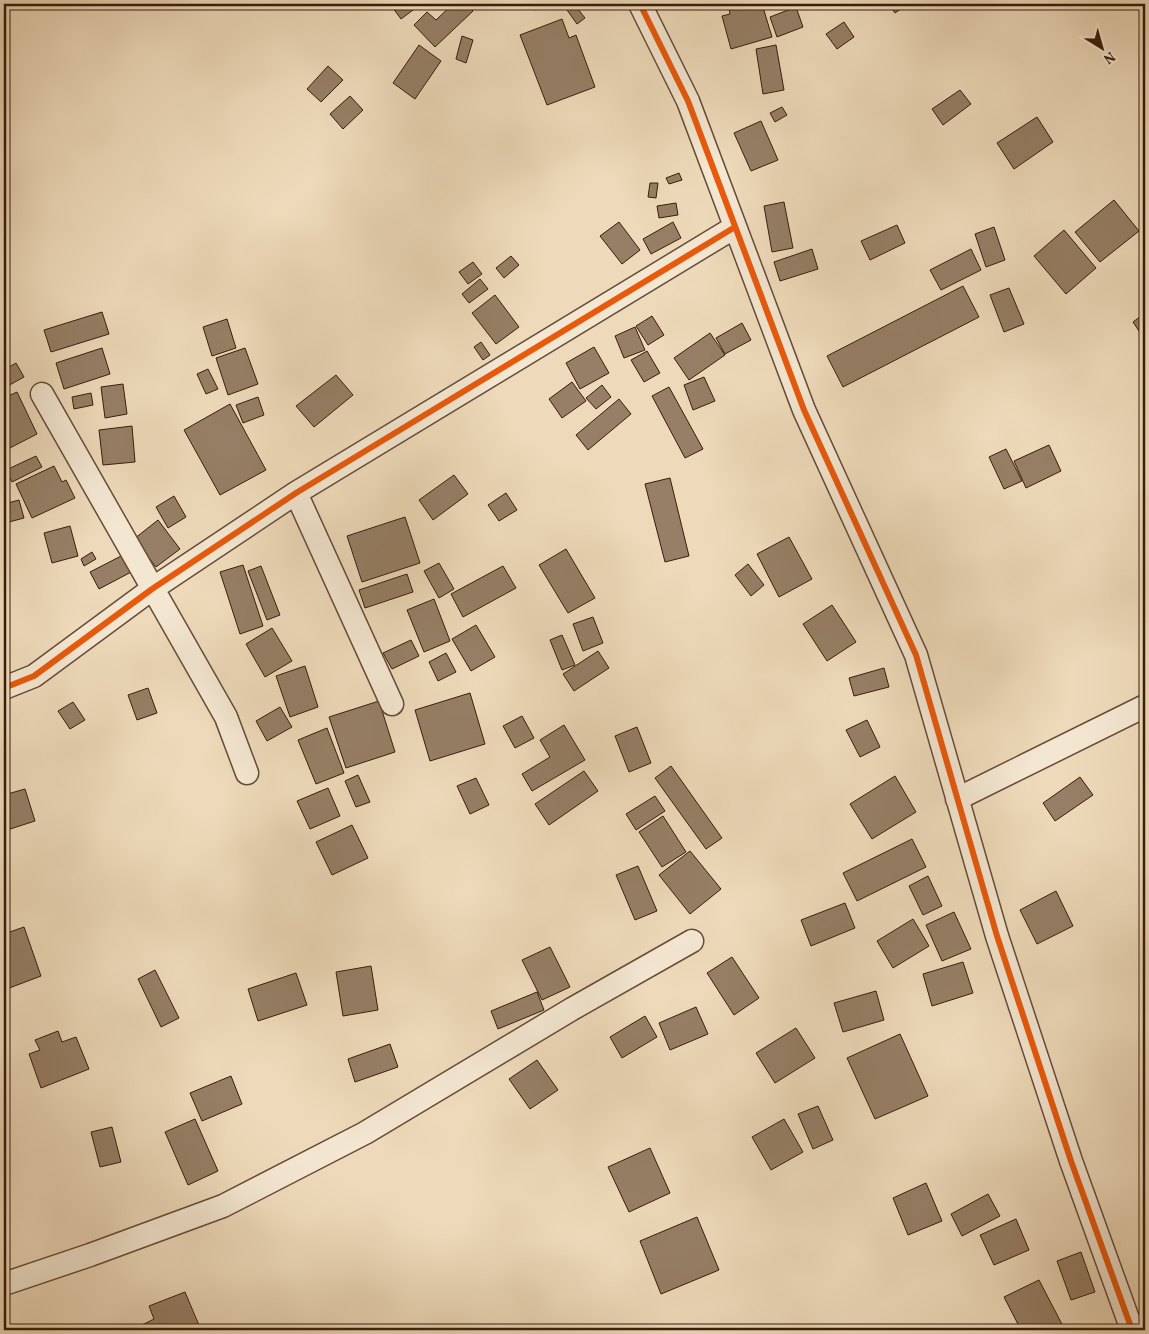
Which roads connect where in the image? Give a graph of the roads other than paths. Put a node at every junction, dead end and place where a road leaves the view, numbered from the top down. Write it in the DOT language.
graph roads {
  1 [pos="640,4"];
  2 [pos="735,227"];
  3 [pos="42,394"];
  4 [pos="296,493"];
  5 [pos="152,589"];
  6 [pos="4,688"];
  7 [pos="392,704"];
  8 [pos="1145,706"];
  9 [pos="246,773"];
  10 [pos="957,799"];
  11 [pos="692,941"];
  12 [pos="4,1284"];
  13 [pos="1132,1330"];
  1 -- 2 [label="street"];
  2 -- 4 [label="street"];
  2 -- 10 [label="street"];
  3 -- 5 [label="street"];
  4 -- 5 [label="street"];
  4 -- 7 [label="street"];
  5 -- 6 [label="street"];
  5 -- 9 [label="street"];
  8 -- 10 [label="street"];
  10 -- 13 [label="street"];
  11 -- 12 [label="street"];
}
